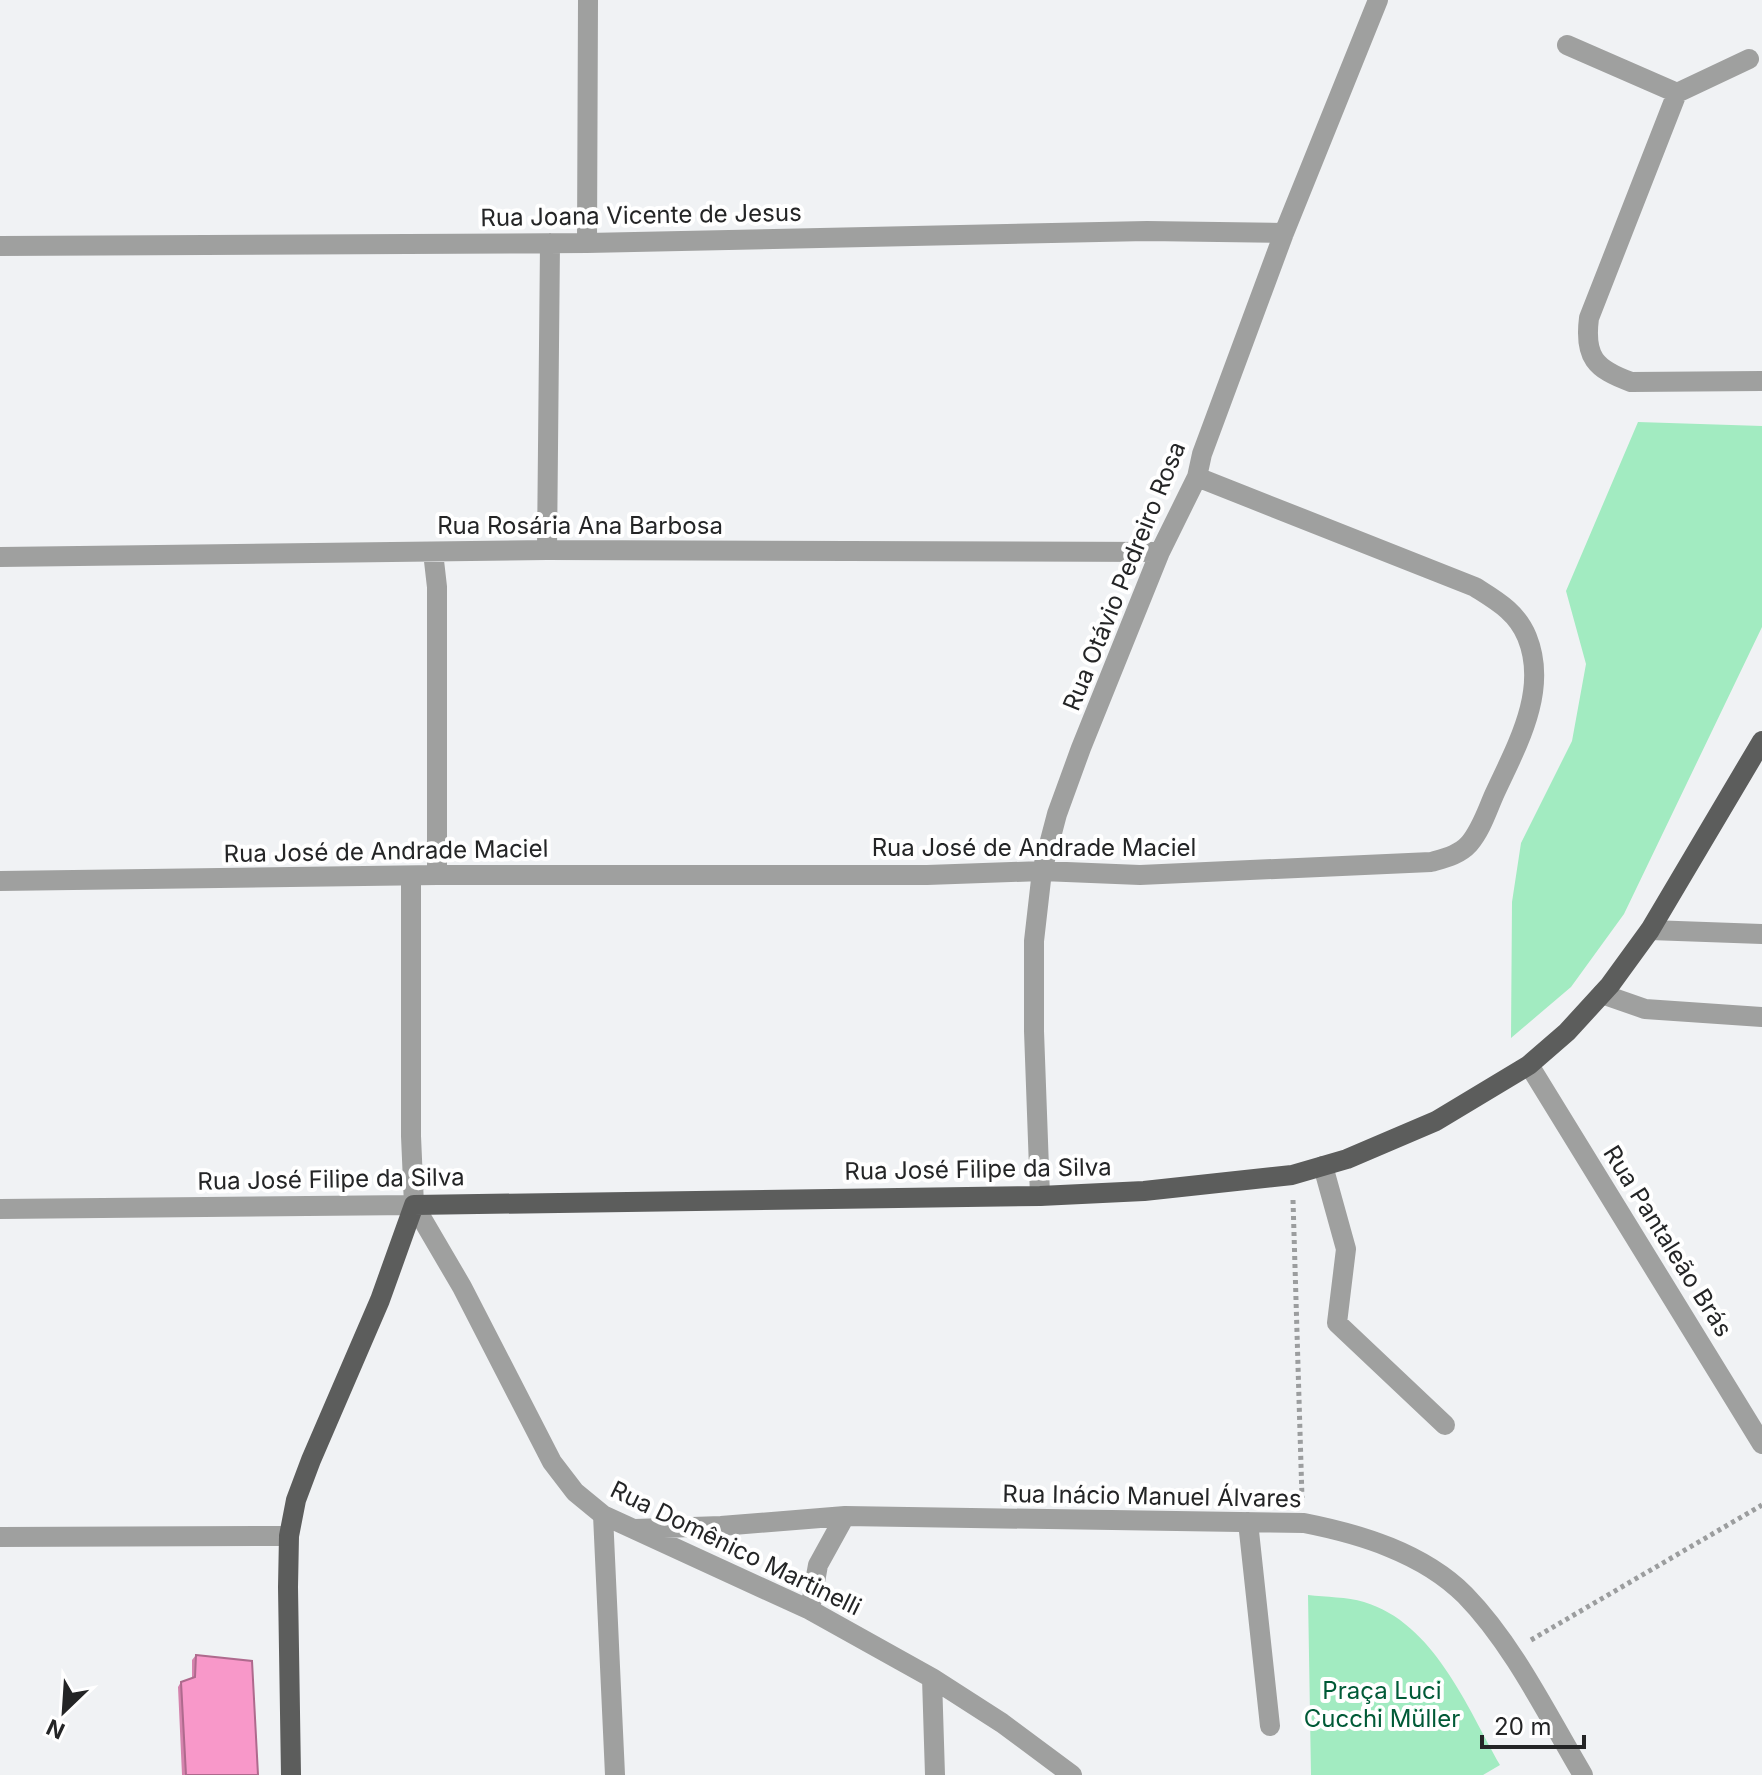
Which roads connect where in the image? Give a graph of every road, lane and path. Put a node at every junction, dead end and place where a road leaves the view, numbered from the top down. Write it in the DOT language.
graph roads {
  1 [pos="588,0"];
  2 [pos="1378,0"];
  3 [pos="1567,45"];
  4 [pos="1749,59"];
  5 [pos="1677,93"];
  6 [pos="1284,233"];
  7 [pos="550,243"];
  8 [pos="587,243"];
  9 [pos="0,246"];
  10 [pos="1762,381"];
  11 [pos="1197,477"];
  12 [pos="547,550"];
  13 [pos="433,552"];
  14 [pos="1160,552"];
  15 [pos="0,557"];
  16 [pos="1762,741"];
  17 [pos="1042,871"];
  18 [pos="437,875"];
  19 [pos="411,877"];
  20 [pos="0,881"];
  21 [pos="1650,930"];
  22 [pos="1762,934"];
  23 [pos="1602,994"];
  24 [pos="1762,1017"];
  25 [pos="1529,1065"];
  26 [pos="1323,1166"];
  27 [pos="1292,1175"];
  28 [pos="1040,1196"];
  29 [pos="414,1205"];
  30 [pos="0,1209"];
  31 [pos="1445,1425"];
  32 [pos="1762,1444"];
  33 [pos="1762,1505"];
  34 [pos="603,1515"];
  35 [pos="845,1516"];
  36 [pos="1248,1522"];
  37 [pos="1304,1523"];
  38 [pos="631,1529"];
  39 [pos="289,1536"];
  40 [pos="0,1537"];
  41 [pos="810,1610"];
  42 [pos="1509,1653"];
  43 [pos="932,1678"];
  44 [pos="1270,1726"];
  45 [pos="1575,1772"];
  46 [pos="291,1775"];
  47 [pos="615,1775"];
  48 [pos="935,1775"];
  49 [pos="1072,1775"];
  1 -- 8 [label="street"];
  2 -- 6 [label="street, Rua Otávio Pedreiro Rosa"];
  3 -- 5 [label="street"];
  4 -- 5 [label="street"];
  5 -- 10 [label="street"];
  6 -- 8 [label="street, Rua Joana Vicente de Jesus"];
  6 -- 11 [label="street, Rua Otávio Pedreiro Rosa"];
  7 -- 8 [label="street, Rua Joana Vicente de Jesus"];
  7 -- 9 [label="street, Rua Joana Vicente de Jesus"];
  7 -- 12 [label="street"];
  11 -- 14 [label="street, Rua Otávio Pedreiro Rosa"];
  11 -- 17 [label="street, Rua José de Andrade Maciel"];
  12 -- 13 [label="street, Rua Rosária Ana Barbosa"];
  12 -- 14 [label="street, Rua Rosária Ana Barbosa"];
  13 -- 15 [label="street, Rua Rosária Ana Barbosa"];
  13 -- 18 [label="street"];
  14 -- 17 [label="street, Rua Otávio Pedreiro Rosa"];
  16 -- 21 [label="main road, Rua José Filipe da Silva"];
  17 -- 18 [label="street, Rua José de Andrade Maciel"];
  17 -- 28 [label="street, Rua Otávio Pedreiro Rosa"];
  18 -- 19 [label="street, Rua José de Andrade Maciel"];
  19 -- 20 [label="street, Rua José de Andrade Maciel"];
  19 -- 29 [label="street"];
  21 -- 22 [label="street"];
  21 -- 23 [label="main road, Rua José Filipe da Silva"];
  23 -- 24 [label="street"];
  23 -- 25 [label="main road, Rua José Filipe da Silva"];
  25 -- 26 [label="main road, Rua José Filipe da Silva"];
  25 -- 32 [label="street, Rua Pantaleão Brás"];
  26 -- 27 [label="main road, Rua José Filipe da Silva"];
  26 -- 31 [label="street"];
  27 -- 28 [label="main road, Rua José Filipe da Silva"];
  27 -- 37 [label="path"];
  28 -- 29 [label="main road, Rua José Filipe da Silva"];
  29 -- 30 [label="street, Rua José Filipe da Silva"];
  29 -- 34 [label="street, Rua Domênico Martinelli"];
  29 -- 39 [label="main road"];
  33 -- 42 [label="path"];
  34 -- 38 [label="street, Rua Domênico Martinelli"];
  34 -- 47 [label="street"];
  35 -- 36 [label="street, Rua Inácio Manuel Álvares"];
  35 -- 38 [label="street, Rua Inácio Manuel Álvares"];
  35 -- 41 [label="street"];
  36 -- 37 [label="street, Rua Inácio Manuel Álvares"];
  36 -- 44 [label="street"];
  37 -- 42 [label="street, Rua Inácio Manuel Álvares"];
  38 -- 41 [label="street, Rua Domênico Martinelli"];
  39 -- 40 [label="street"];
  39 -- 46 [label="main road"];
  41 -- 43 [label="street, Rua Domênico Martinelli"];
  42 -- 45 [label="street, Rua Inácio Manuel Álvares"];
  43 -- 48 [label="street"];
  43 -- 49 [label="street, Rua Domênico Martinelli"];
}
